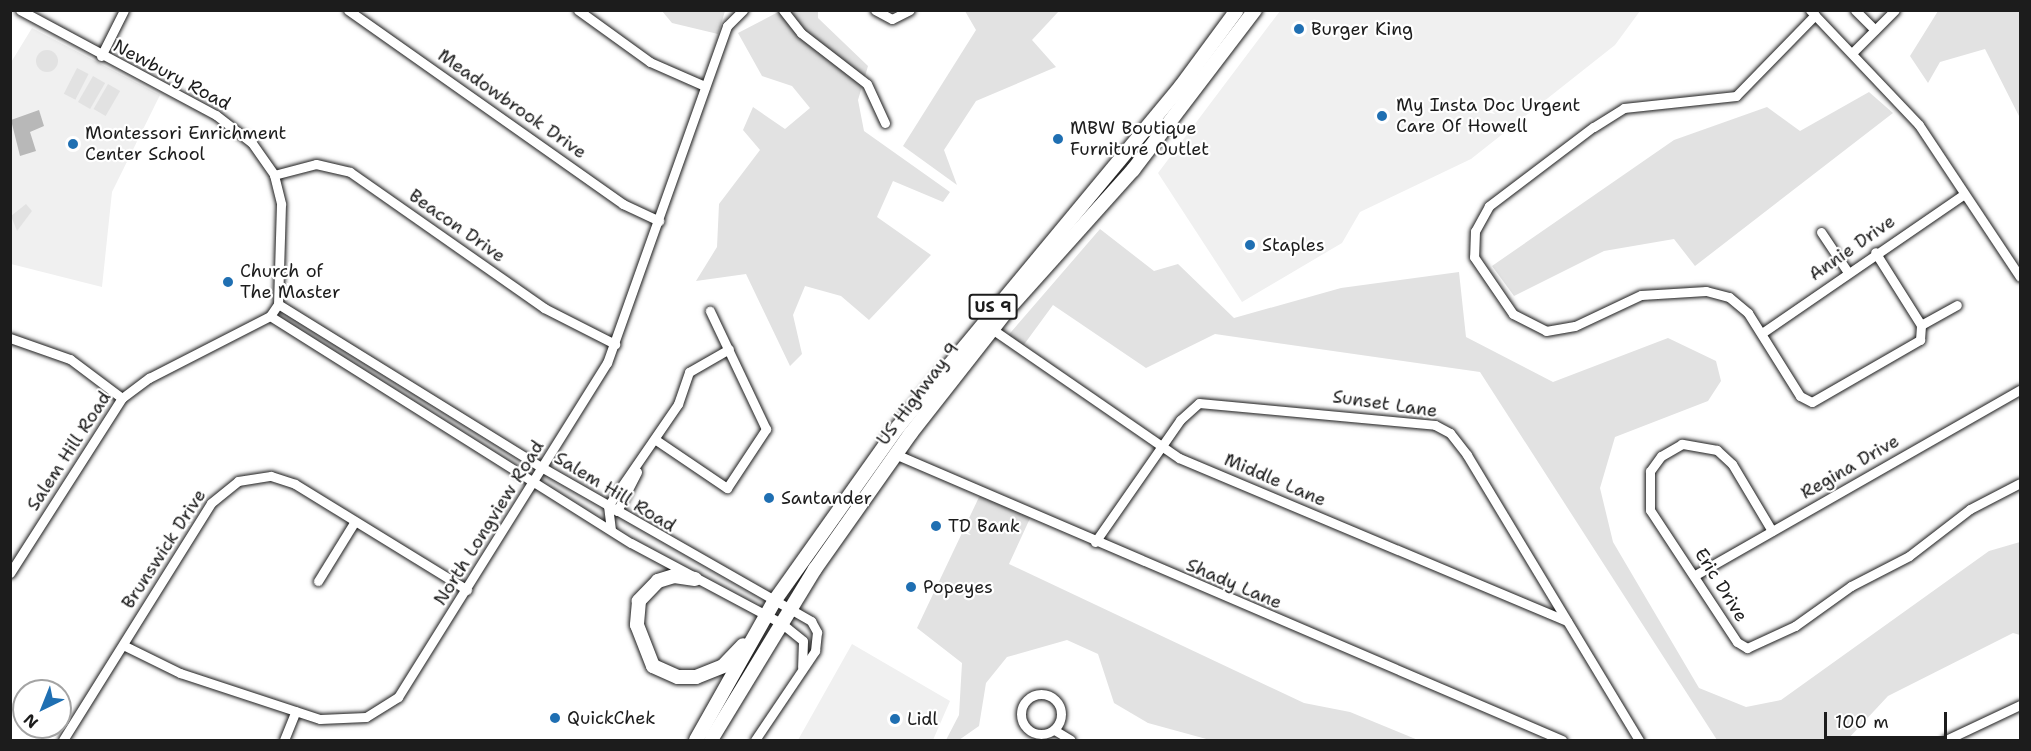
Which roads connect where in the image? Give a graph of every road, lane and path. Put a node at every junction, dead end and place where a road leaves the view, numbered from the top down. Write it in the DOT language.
graph roads {
  1 [pos="20,10"];
  2 [pos="124,10"];
  3 [pos="348,10"];
  4 [pos="578,10"];
  5 [pos="743,10"];
  6 [pos="783,10"];
  7 [pos="875,10"];
  8 [pos="910,10"];
  9 [pos="1237,10"];
  10 [pos="1255,10"];
  11 [pos="1855,10"];
  12 [pos="1895,10"];
  13 [pos="1813,13"];
  14 [pos="1875,30"];
  15 [pos="1853,52"];
  16 [pos="101,56"];
  17 [pos="705,86"];
  18 [pos="885,123"];
  19 [pos="274,176"];
  20 [pos="1964,194"];
  21 [pos="659,221"];
  22 [pos="1821,232"];
  23 [pos="1875,252"];
  24 [pos="1847,271"];
  25 [pos="2020,278"];
  26 [pos="278,304"];
  27 [pos="1956,305"];
  28 [pos="710,311"];
  29 [pos="270,316"];
  30 [pos="1921,325"];
  31 [pos="992,329"];
  32 [pos="1762,333"];
  33 [pos="10,338"];
  34 [pos="615,344"];
  35 [pos="729,349"];
  36 [pos="2020,390"];
  37 [pos="122,398"];
  38 [pos="656,440"];
  39 [pos="1162,447"];
  40 [pos="895,454"];
  41 [pos="640,464"];
  42 [pos="543,468"];
  43 [pos="536,481"];
  44 [pos="2020,483"];
  45 [pos="608,506"];
  46 [pos="617,511"];
  47 [pos="355,521"];
  48 [pos="611,530"];
  49 [pos="1772,531"];
  50 [pos="1095,542"];
  51 [pos="10,573"];
  52 [pos="1697,574"];
  53 [pos="695,579"];
  54 [pos="318,581"];
  55 [pos="467,590"];
  56 [pos="776,600"];
  57 [pos="791,608"];
  58 [pos="763,621"];
  59 [pos="1567,621"];
  60 [pos="781,623"];
  61 [pos="123,645"];
  62 [pos="801,673"];
  63 [pos="2020,705"];
  64 [pos="296,711"];
  65 [pos="1056,731"];
  66 [pos="63,741"];
  67 [pos="284,741"];
  68 [pos="696,741"];
  69 [pos="711,741"];
  70 [pos="755,741"];
  71 [pos="1071,741"];
  72 [pos="1562,741"];
  73 [pos="1639,741"];
  74 [pos="1946,741"];
  1 -- 16 [label="street, Newbury Road"];
  2 -- 16 [label="street"];
  3 -- 21 [label="street, Meadowbrook Drive"];
  4 -- 17 [label="street"];
  5 -- 17 [label="street, North Longview Road"];
  6 -- 18 [label="street"];
  7 -- 8 [label="street"];
  9 -- 56 [label="highway, US Highway 9 / US 9"];
  10 -- 31 [label="highway, US Highway 9 / US 9"];
  11 -- 14 [label="street"];
  12 -- 14 [label="street"];
  13 -- 15 [label="street"];
  13 -- 32 [label="street"];
  14 -- 15 [label="street"];
  15 -- 20 [label="street"];
  16 -- 19 [label="street, Newbury Road"];
  17 -- 21 [label="street, North Longview Road"];
  19 -- 26 [label="street, Newbury Road"];
  19 -- 34 [label="street, Beacon Drive"];
  20 -- 23 [label="street, Annie Drive"];
  20 -- 25 [label="street"];
  21 -- 34 [label="street, North Longview Road"];
  22 -- 24 [label="street"];
  23 -- 24 [label="street, Annie Drive"];
  23 -- 30 [label="street"];
  24 -- 32 [label="street, Annie Drive"];
  26 -- 29 [label="street, Salem Hill Road"];
  26 -- 42 [label="street, Salem Hill Road"];
  27 -- 30 [label="street"];
  28 -- 35 [label="street"];
  29 -- 37 [label="street, Salem Hill Road"];
  29 -- 43 [label="street, Salem Hill Road"];
  30 -- 32 [label="street"];
  31 -- 39 [label="street, Middle Lane"];
  31 -- 40 [label="highway, US Highway 9 / US 9"];
  33 -- 37 [label="street"];
  34 -- 42 [label="street, North Longview Road"];
  35 -- 38 [label="street"];
  35 -- 38 [label="street"];
  36 -- 49 [label="street, Regina Drive"];
  37 -- 51 [label="street, Salem Hill Road"];
  38 -- 41 [label="street"];
  39 -- 50 [label="street, Sunset Lane"];
  39 -- 59 [label="street, Middle Lane"];
  39 -- 59 [label="street, Sunset Lane"];
  40 -- 50 [label="street, Shady Lane"];
  40 -- 57 [label="highway, US Highway 9 / US 9"];
  41 -- 45 [label="street"];
  41 -- 46 [label="street"];
  42 -- 43 [label="street, North Longview Road"];
  42 -- 45 [label="street, Salem Hill Road"];
  43 -- 48 [label="street, Salem Hill Road"];
  43 -- 55 [label="street, North Longview Road"];
  44 -- 52 [label="street, Eric Drive"];
  45 -- 46 [label="street, Salem Hill Road"];
  45 -- 48 [label="street"];
  46 -- 56 [label="street, Salem Hill Road"];
  47 -- 54 [label="street"];
  47 -- 55 [label="street, Brunswick Drive"];
  47 -- 61 [label="street, Brunswick Drive"];
  48 -- 53 [label="street, Salem Hill Road"];
  49 -- 52 [label="street, Regina Drive"];
  49 -- 52 [label="street, Eric Drive"];
  50 -- 72 [label="street, Shady Lane"];
  53 -- 58 [label="street, Salem Hill Road"];
  53 -- 58 [label="highway"];
  55 -- 64 [label="street, North Longview Road"];
  56 -- 57 [label="street, Salem Hill Road"];
  56 -- 58 [label="highway, US Highway 9 / US 9"];
  57 -- 60 [label="highway, US Highway 9 / US 9"];
  57 -- 62 [label="street, Salem Hill Road"];
  58 -- 60 [label="street, Salem Hill Road"];
  58 -- 68 [label="highway, US Highway 9 / US 9"];
  59 -- 73 [label="street, Sunset Lane"];
  60 -- 62 [label="street, Salem Hill Road"];
  60 -- 69 [label="highway, US Highway 9 / US 9"];
  61 -- 64 [label="street, North Longview Road"];
  61 -- 66 [label="street, Brunswick Drive"];
  62 -- 70 [label="street, Salem Hill Road"];
  63 -- 74 [label="street"];
  64 -- 67 [label="street"];
  65 -- 65 [label="street"];
  65 -- 71 [label="street"];
}
